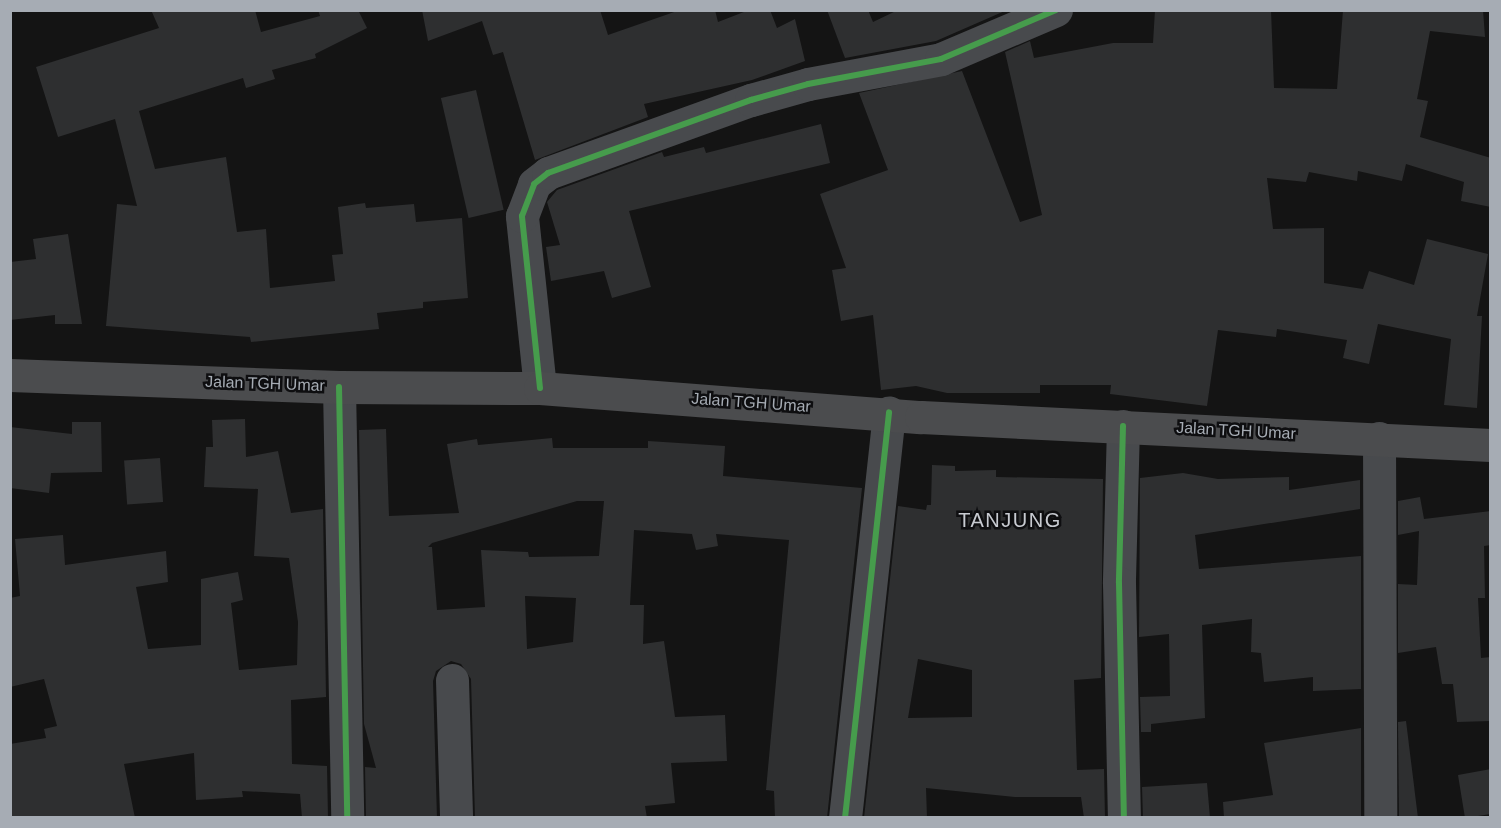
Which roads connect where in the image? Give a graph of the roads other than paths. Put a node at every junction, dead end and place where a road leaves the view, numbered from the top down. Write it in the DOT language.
graph roads {
  1 [pos="1056,10"];
  2 [pos="10,375"];
  3 [pos="339,387"];
  4 [pos="540,388"];
  5 [pos="889,412"];
  6 [pos="1123,426"];
  7 [pos="1379,438"];
  8 [pos="1491,445"];
  9 [pos="452,680"];
  10 [pos="346,818"];
  11 [pos="456,818"];
  12 [pos="845,818"];
  13 [pos="1124,818"];
  14 [pos="1380,818"];
  1 -- 4 [label="street"];
  2 -- 3 [label="main road, Jalan TGH Umar"];
  3 -- 4 [label="main road, Jalan TGH Umar"];
  3 -- 10 [label="street"];
  4 -- 5 [label="main road, Jalan TGH Umar"];
  5 -- 6 [label="main road, Jalan TGH Umar"];
  5 -- 12 [label="street"];
  6 -- 7 [label="main road, Jalan TGH Umar"];
  6 -- 13 [label="street"];
  7 -- 8 [label="main road, Jalan TGH Umar"];
  7 -- 14 [label="street"];
  9 -- 11 [label="street"];
}
